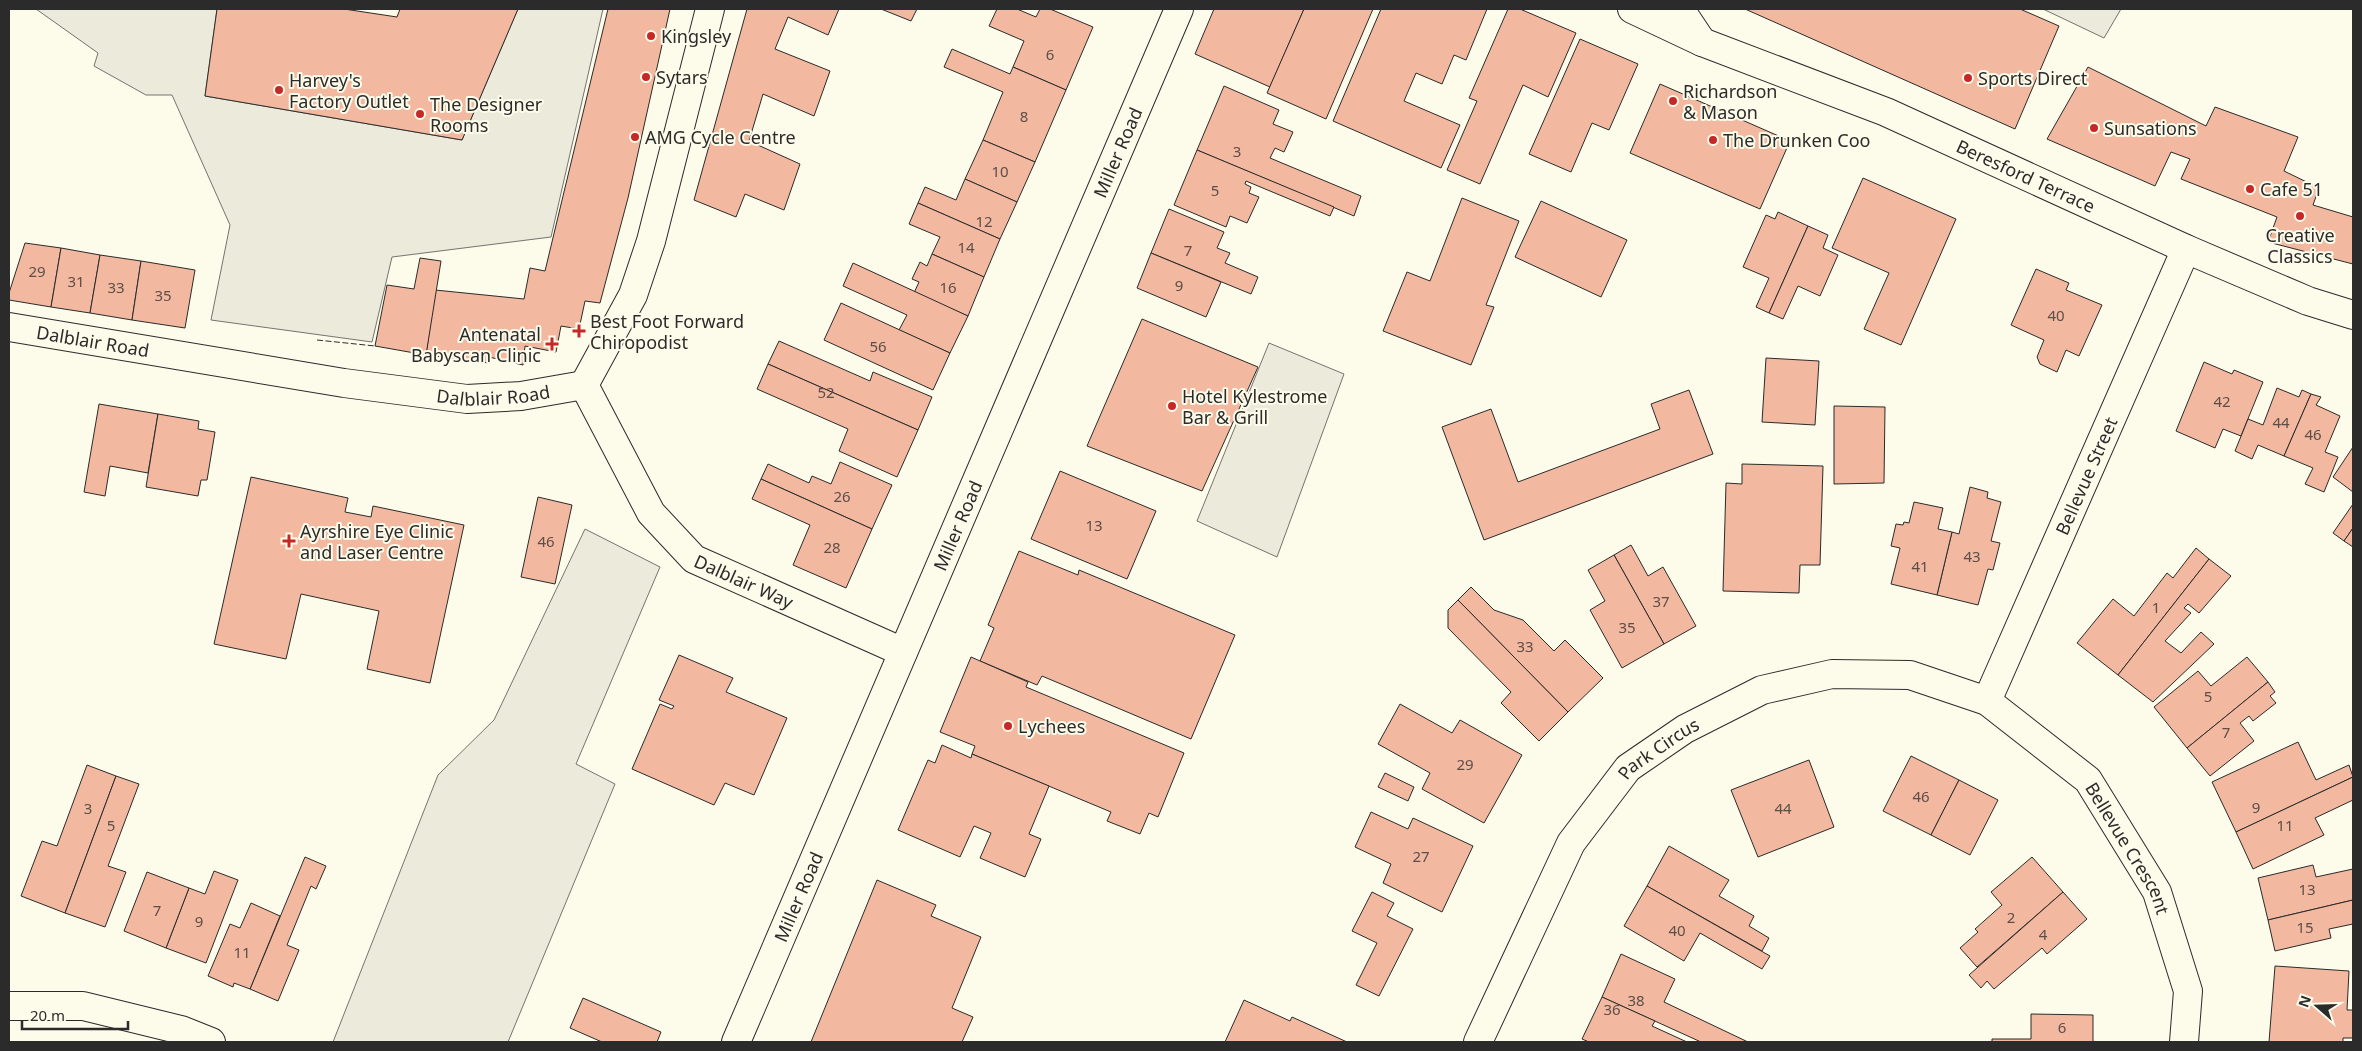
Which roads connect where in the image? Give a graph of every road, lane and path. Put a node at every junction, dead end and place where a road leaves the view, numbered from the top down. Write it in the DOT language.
graph roads {
  1 [pos="710,9"];
  2 [pos="1179,9"];
  3 [pos="1632,9"];
  4 [pos="1680,9"];
  5 [pos="1702,42"];
  6 [pos="2186,249"];
  7 [pos="2350,315"];
  8 [pos="9,327"];
  9 [pos="584,385"];
  10 [pos="903,652"];
  11 [pos="1987,701"];
  12 [pos="9,1006"];
  13 [pos="211,1042"];
  14 [pos="736,1042"];
  15 [pos="1478,1042"];
  16 [pos="2184,1042"];
  1 -- 9 [label="street"];
  2 -- 10 [label="street, Miller Road"];
  3 -- 5 [label="street, Beresford Terrace"];
  4 -- 5 [label="street"];
  5 -- 6 [label="street, Beresford Terrace"];
  6 -- 7 [label="street, Beresford Terrace"];
  6 -- 11 [label="street, Bellevue Street"];
  8 -- 9 [label="street, Dalblair Road"];
  9 -- 10 [label="street, Dalblair Way"];
  10 -- 14 [label="street, Miller Road"];
  11 -- 15 [label="street, Park Circus"];
  11 -- 16 [label="street, Bellevue Crescent"];
  12 -- 13 [label="street"];
}
